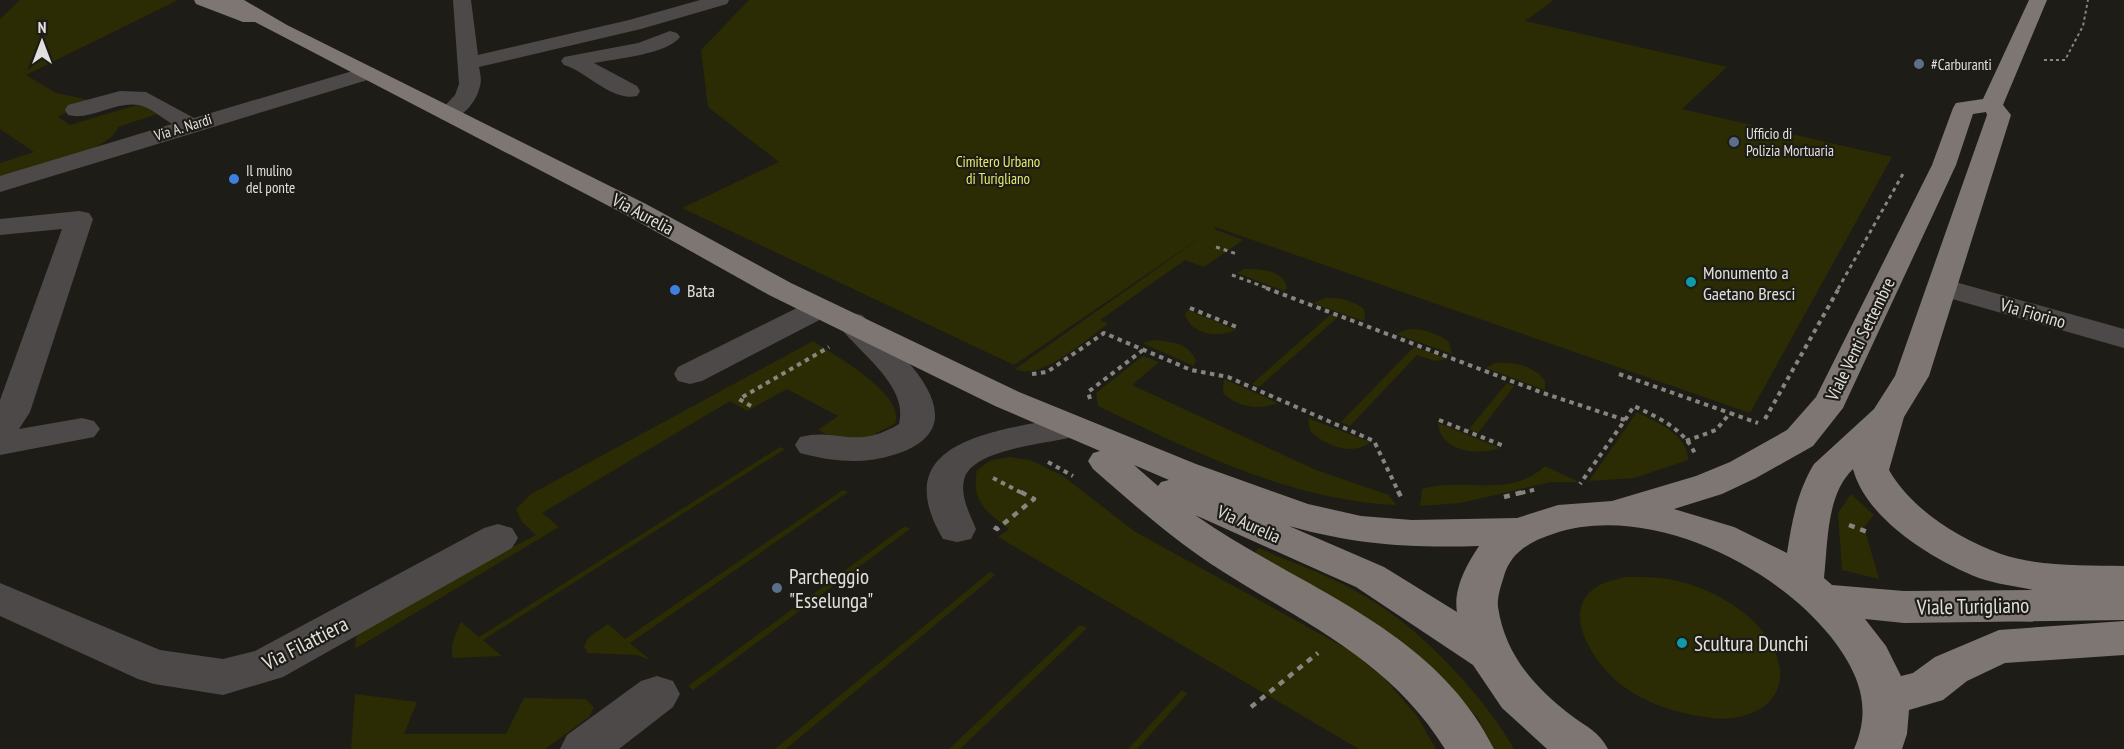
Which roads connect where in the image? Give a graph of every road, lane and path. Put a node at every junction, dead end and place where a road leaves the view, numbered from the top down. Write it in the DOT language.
graph roads {
  1 [pos="203,0"];
  2 [pos="231,0"];
  3 [pos="462,0"];
  4 [pos="654,0"];
  5 [pos="720,0"];
  6 [pos="2038,0"];
  7 [pos="2088,0"];
  8 [pos="280,30"];
  9 [pos="670,37"];
  10 [pos="515,53"];
  11 [pos="2014,58"];
  12 [pos="581,60"];
  13 [pos="544,67"];
  14 [pos="366,72"];
  15 [pos="469,74"];
  16 [pos="492,80"];
  17 [pos="629,91"];
  18 [pos="1992,105"];
  19 [pos="76,110"];
  20 [pos="449,114"];
  21 [pos="190,125"];
  22 [pos="1906,167"];
  23 [pos="0,184"];
  24 [pos="0,226"];
  25 [pos="1216,247"];
  26 [pos="1237,254"];
  27 [pos="1232,274"];
  28 [pos="1941,287"];
  29 [pos="820,308"];
  30 [pos="1190,308"];
  31 [pos="1239,328"];
  32 [pos="840,335"];
  33 [pos="2124,339"];
  34 [pos="690,374"];
  35 [pos="1619,374"];
  36 [pos="1016,386"];
  37 [pos="751,406"];
  38 [pos="1730,413"];
  39 [pos="1887,416"];
  40 [pos="1439,420"];
  41 [pos="1625,420"];
  42 [pos="82,429"];
  43 [pos="1056,430"];
  44 [pos="0,431"];
  45 [pos="1686,441"];
  46 [pos="0,444"];
  47 [pos="813,445"];
  48 [pos="1504,446"];
  49 [pos="1106,461"];
  50 [pos="1697,462"];
  51 [pos="1580,485"];
  52 [pos="1406,511"];
  53 [pos="1616,513"];
  54 [pos="957,529"];
  55 [pos="1521,531"];
  56 [pos="498,538"];
  57 [pos="2124,581"];
  58 [pos="1813,591"];
  59 [pos="0,598"];
  60 [pos="2124,604"];
  61 [pos="2124,638"];
  62 [pos="1321,651"];
  63 [pos="1489,652"];
  64 [pos="657,694"];
  65 [pos="1886,699"];
  66 [pos="1523,700"];
  67 [pos="1251,708"];
  68 [pos="584,749"];
  69 [pos="1470,749"];
  70 [pos="1546,749"];
  71 [pos="1584,749"];
  72 [pos="1878,749"];
  1 -- 8 [label="main road, Via Aurelia"];
  2 -- 8 [label="main road, Via Aurelia"];
  3 -- 15 [label="street"];
  4 -- 10 [label="street"];
  5 -- 10 [label="street"];
  6 -- 11 [label="main road"];
  7 -- 11 [label="path"];
  8 -- 14 [label="main road, Via Aurelia"];
  9 -- 12 [label="street"];
  10 -- 15 [label="street"];
  11 -- 18 [label="main road"];
  12 -- 13 [label="street"];
  12 -- 17 [label="street"];
  14 -- 20 [label="main road, Via Aurelia"];
  14 -- 21 [label="street, Via A. Nardi"];
  15 -- 16 [label="street"];
  15 -- 20 [label="street"];
  18 -- 28 [label="main road"];
  18 -- 53 [label="main road, Viale Venti Settembre"];
  19 -- 21 [label="street"];
  20 -- 29 [label="main road, Via Aurelia"];
  21 -- 23 [label="street, Via A. Nardi"];
  22 -- 38 [label="path"];
  24 -- 44 [label="street"];
  25 -- 26 [label="path"];
  27 -- 41 [label="path"];
  28 -- 33 [label="street, Via Fiorino"];
  28 -- 39 [label="main road"];
  29 -- 32 [label="main road, Via Aurelia"];
  29 -- 34 [label="street"];
  30 -- 31 [label="path"];
  32 -- 36 [label="main road, Via Aurelia"];
  32 -- 37 [label="path"];
  32 -- 47 [label="street"];
  35 -- 38 [label="path"];
  36 -- 43 [label="main road, Via Aurelia"];
  36 -- 52 [label="path"];
  36 -- 55 [label="main road, Via Aurelia"];
  38 -- 45 [label="path"];
  39 -- 57 [label="main road"];
  39 -- 58 [label="main road"];
  40 -- 48 [label="path"];
  41 -- 45 [label="path"];
  41 -- 51 [label="path"];
  42 -- 46 [label="street"];
  43 -- 49 [label="main road, Via Aurelia"];
  43 -- 54 [label="street"];
  45 -- 50 [label="path"];
  49 -- 63 [label="main road, Via Aurelia"];
  49 -- 69 [label="main road"];
  53 -- 55 [label="main road"];
  53 -- 58 [label="main road"];
  55 -- 63 [label="main road"];
  56 -- 59 [label="street, Via Filattiera"];
  58 -- 60 [label="main road, Viale Turigliano"];
  58 -- 65 [label="main road"];
  61 -- 65 [label="main road, Viale Turigliano"];
  62 -- 67 [label="path"];
  63 -- 66 [label="main road"];
  64 -- 68 [label="street"];
  65 -- 72 [label="main road"];
  66 -- 70 [label="main road"];
  66 -- 71 [label="main road"];
}
